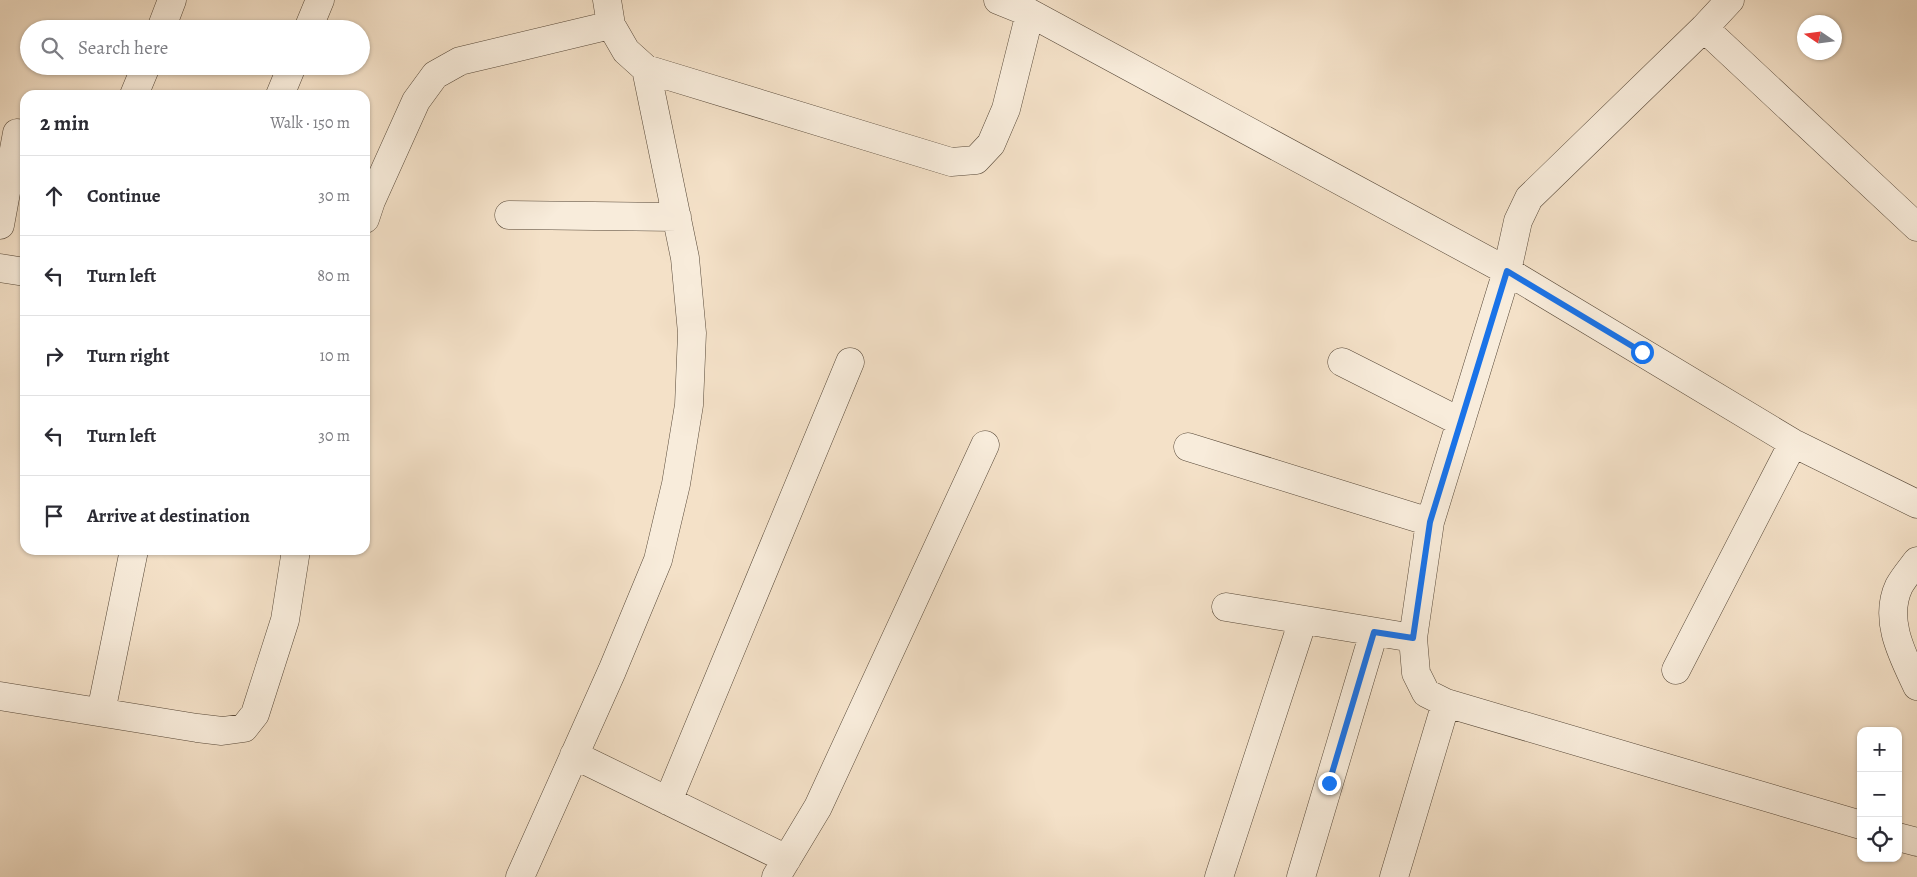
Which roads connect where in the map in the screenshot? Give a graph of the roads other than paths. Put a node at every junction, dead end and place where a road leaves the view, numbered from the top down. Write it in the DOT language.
graph roads {
  1 [pos="172,0"];
  2 [pos="320,0"];
  3 [pos="998,0"];
  4 [pos="1730,0"];
  5 [pos="609,13"];
  6 [pos="1030,13"];
  7 [pos="164,20"];
  8 [pos="312,20"];
  9 [pos="1704,28"];
  10 [pos="646,69"];
  11 [pos="142,75"];
  12 [pos="288,75"];
  13 [pos="136,90"];
  14 [pos="282,90"];
  15 [pos="14,130"];
  16 [pos="370,204"];
  17 [pos="508,215"];
  18 [pos="676,218"];
  19 [pos="0,225"];
  20 [pos="1917,227"];
  21 [pos="0,268"];
  22 [pos="20,271"];
  23 [pos="1507,271"];
  24 [pos="850,362"];
  25 [pos="1342,362"];
  26 [pos="1461,422"];
  27 [pos="1794,443"];
  28 [pos="986,445"];
  29 [pos="1188,447"];
  30 [pos="1917,504"];
  31 [pos="1430,522"];
  32 [pos="133,555"];
  33 [pos="295,555"];
  34 [pos="1917,561"];
  35 [pos="1226,607"];
  36 [pos="1303,620"];
  37 [pos="1374,632"];
  38 [pos="1413,638"];
  39 [pos="1676,670"];
  40 [pos="1917,686"];
  41 [pos="0,696"];
  42 [pos="1446,703"];
  43 [pos="101,712"];
  44 [pos="574,755"];
  45 [pos="668,801"];
  46 [pos="1857,825"];
  47 [pos="1902,838"];
  48 [pos="1917,842"];
  49 [pos="781,868"];
  50 [pos="520,877"];
  51 [pos="1219,877"];
  52 [pos="1301,877"];
  53 [pos="1394,877"];
  1 -- 7 [label="street"];
  2 -- 8 [label="street"];
  3 -- 6 [label="street"];
  4 -- 9 [label="street"];
  5 -- 10 [label="street"];
  5 -- 16 [label="street"];
  6 -- 10 [label="street"];
  6 -- 23 [label="street"];
  9 -- 20 [label="street"];
  9 -- 23 [label="street"];
  10 -- 18 [label="street"];
  11 -- 13 [label="street"];
  12 -- 14 [label="street"];
  15 -- 19 [label="street"];
  17 -- 18 [label="street"];
  18 -- 44 [label="street"];
  21 -- 22 [label="street"];
  23 -- 26 [label="street"];
  23 -- 27 [label="street"];
  24 -- 45 [label="street"];
  25 -- 26 [label="street"];
  26 -- 31 [label="street"];
  27 -- 30 [label="street"];
  27 -- 39 [label="street"];
  28 -- 49 [label="street"];
  29 -- 31 [label="street"];
  31 -- 38 [label="street"];
  32 -- 43 [label="street"];
  33 -- 43 [label="street"];
  34 -- 40 [label="street"];
  35 -- 36 [label="street"];
  36 -- 37 [label="street"];
  36 -- 51 [label="street"];
  37 -- 38 [label="street"];
  37 -- 52 [label="street"];
  38 -- 42 [label="street"];
  41 -- 43 [label="street"];
  42 -- 46 [label="street"];
  42 -- 53 [label="street"];
  44 -- 45 [label="street"];
  44 -- 50 [label="street"];
  45 -- 49 [label="street"];
  47 -- 48 [label="street"];
}
